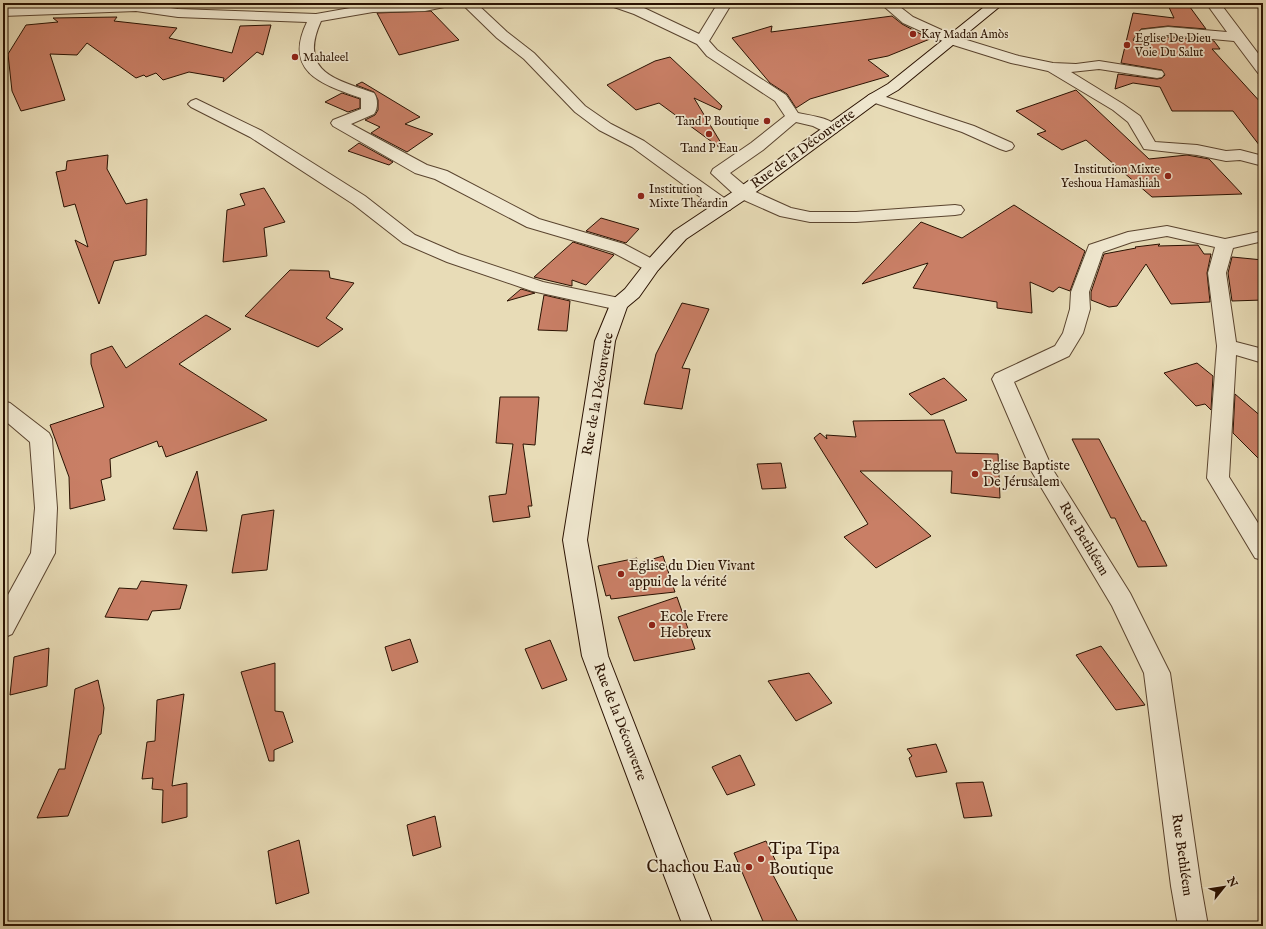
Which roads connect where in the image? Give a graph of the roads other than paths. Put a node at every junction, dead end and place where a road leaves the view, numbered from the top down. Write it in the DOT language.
graph roads {
  1 [pos="444,3"];
  2 [pos="468,3"];
  3 [pos="616,3"];
  4 [pos="725,3"];
  5 [pos="887,3"];
  6 [pos="996,3"];
  7 [pos="1213,3"];
  8 [pos="3,12"];
  9 [pos="316,18"];
  10 [pos="1239,37"];
  11 [pos="1142,39"];
  12 [pos="952,40"];
  13 [pos="702,41"];
  14 [pos="1260,62"];
  15 [pos="1053,67"];
  16 [pos="1157,74"];
  17 [pos="874,98"];
  18 [pos="196,104"];
  19 [pos="793,117"];
  20 [pos="831,129"];
  21 [pos="1006,146"];
  22 [pos="1263,161"];
  23 [pos="743,194"];
  24 [pos="724,206"];
  25 [pos="955,210"];
  26 [pos="1263,236"];
  27 [pos="1225,244"];
  28 [pos="652,266"];
  29 [pos="619,304"];
  30 [pos="1227,346"];
  31 [pos="1263,356"];
  32 [pos="3,408"];
  33 [pos="1263,552"];
  34 [pos="3,627"];
  35 [pos="698,926"];
  36 [pos="1193,926"];
  1 -- 9 [label="street"];
  2 -- 24 [label="street"];
  3 -- 13 [label="street"];
  4 -- 13 [label="street"];
  5 -- 12 [label="street"];
  6 -- 12 [label="street, Rue de la Découverte"];
  7 -- 10 [label="street"];
  8 -- 9 [label="street"];
  9 -- 28 [label="street"];
  10 -- 11 [label="street"];
  10 -- 14 [label="street"];
  12 -- 15 [label="street"];
  12 -- 17 [label="street, Rue de la Découverte"];
  13 -- 19 [label="street"];
  15 -- 16 [label="street"];
  15 -- 22 [label="street"];
  17 -- 20 [label="street, Rue de la Découverte"];
  17 -- 21 [label="street"];
  18 -- 29 [label="street"];
  19 -- 20 [label="street"];
  19 -- 23 [label="street"];
  20 -- 23 [label="street, Rue de la Découverte"];
  23 -- 24 [label="street, Rue de la Découverte"];
  23 -- 25 [label="street"];
  24 -- 28 [label="street, Rue de la Découverte"];
  26 -- 27 [label="street, Rue Bethléem"];
  27 -- 30 [label="street"];
  27 -- 36 [label="street, Rue Bethléem"];
  28 -- 29 [label="street, Rue de la Découverte"];
  29 -- 35 [label="street, Rue de la Découverte"];
  30 -- 31 [label="street"];
  30 -- 33 [label="street"];
  32 -- 34 [label="street"];
}
